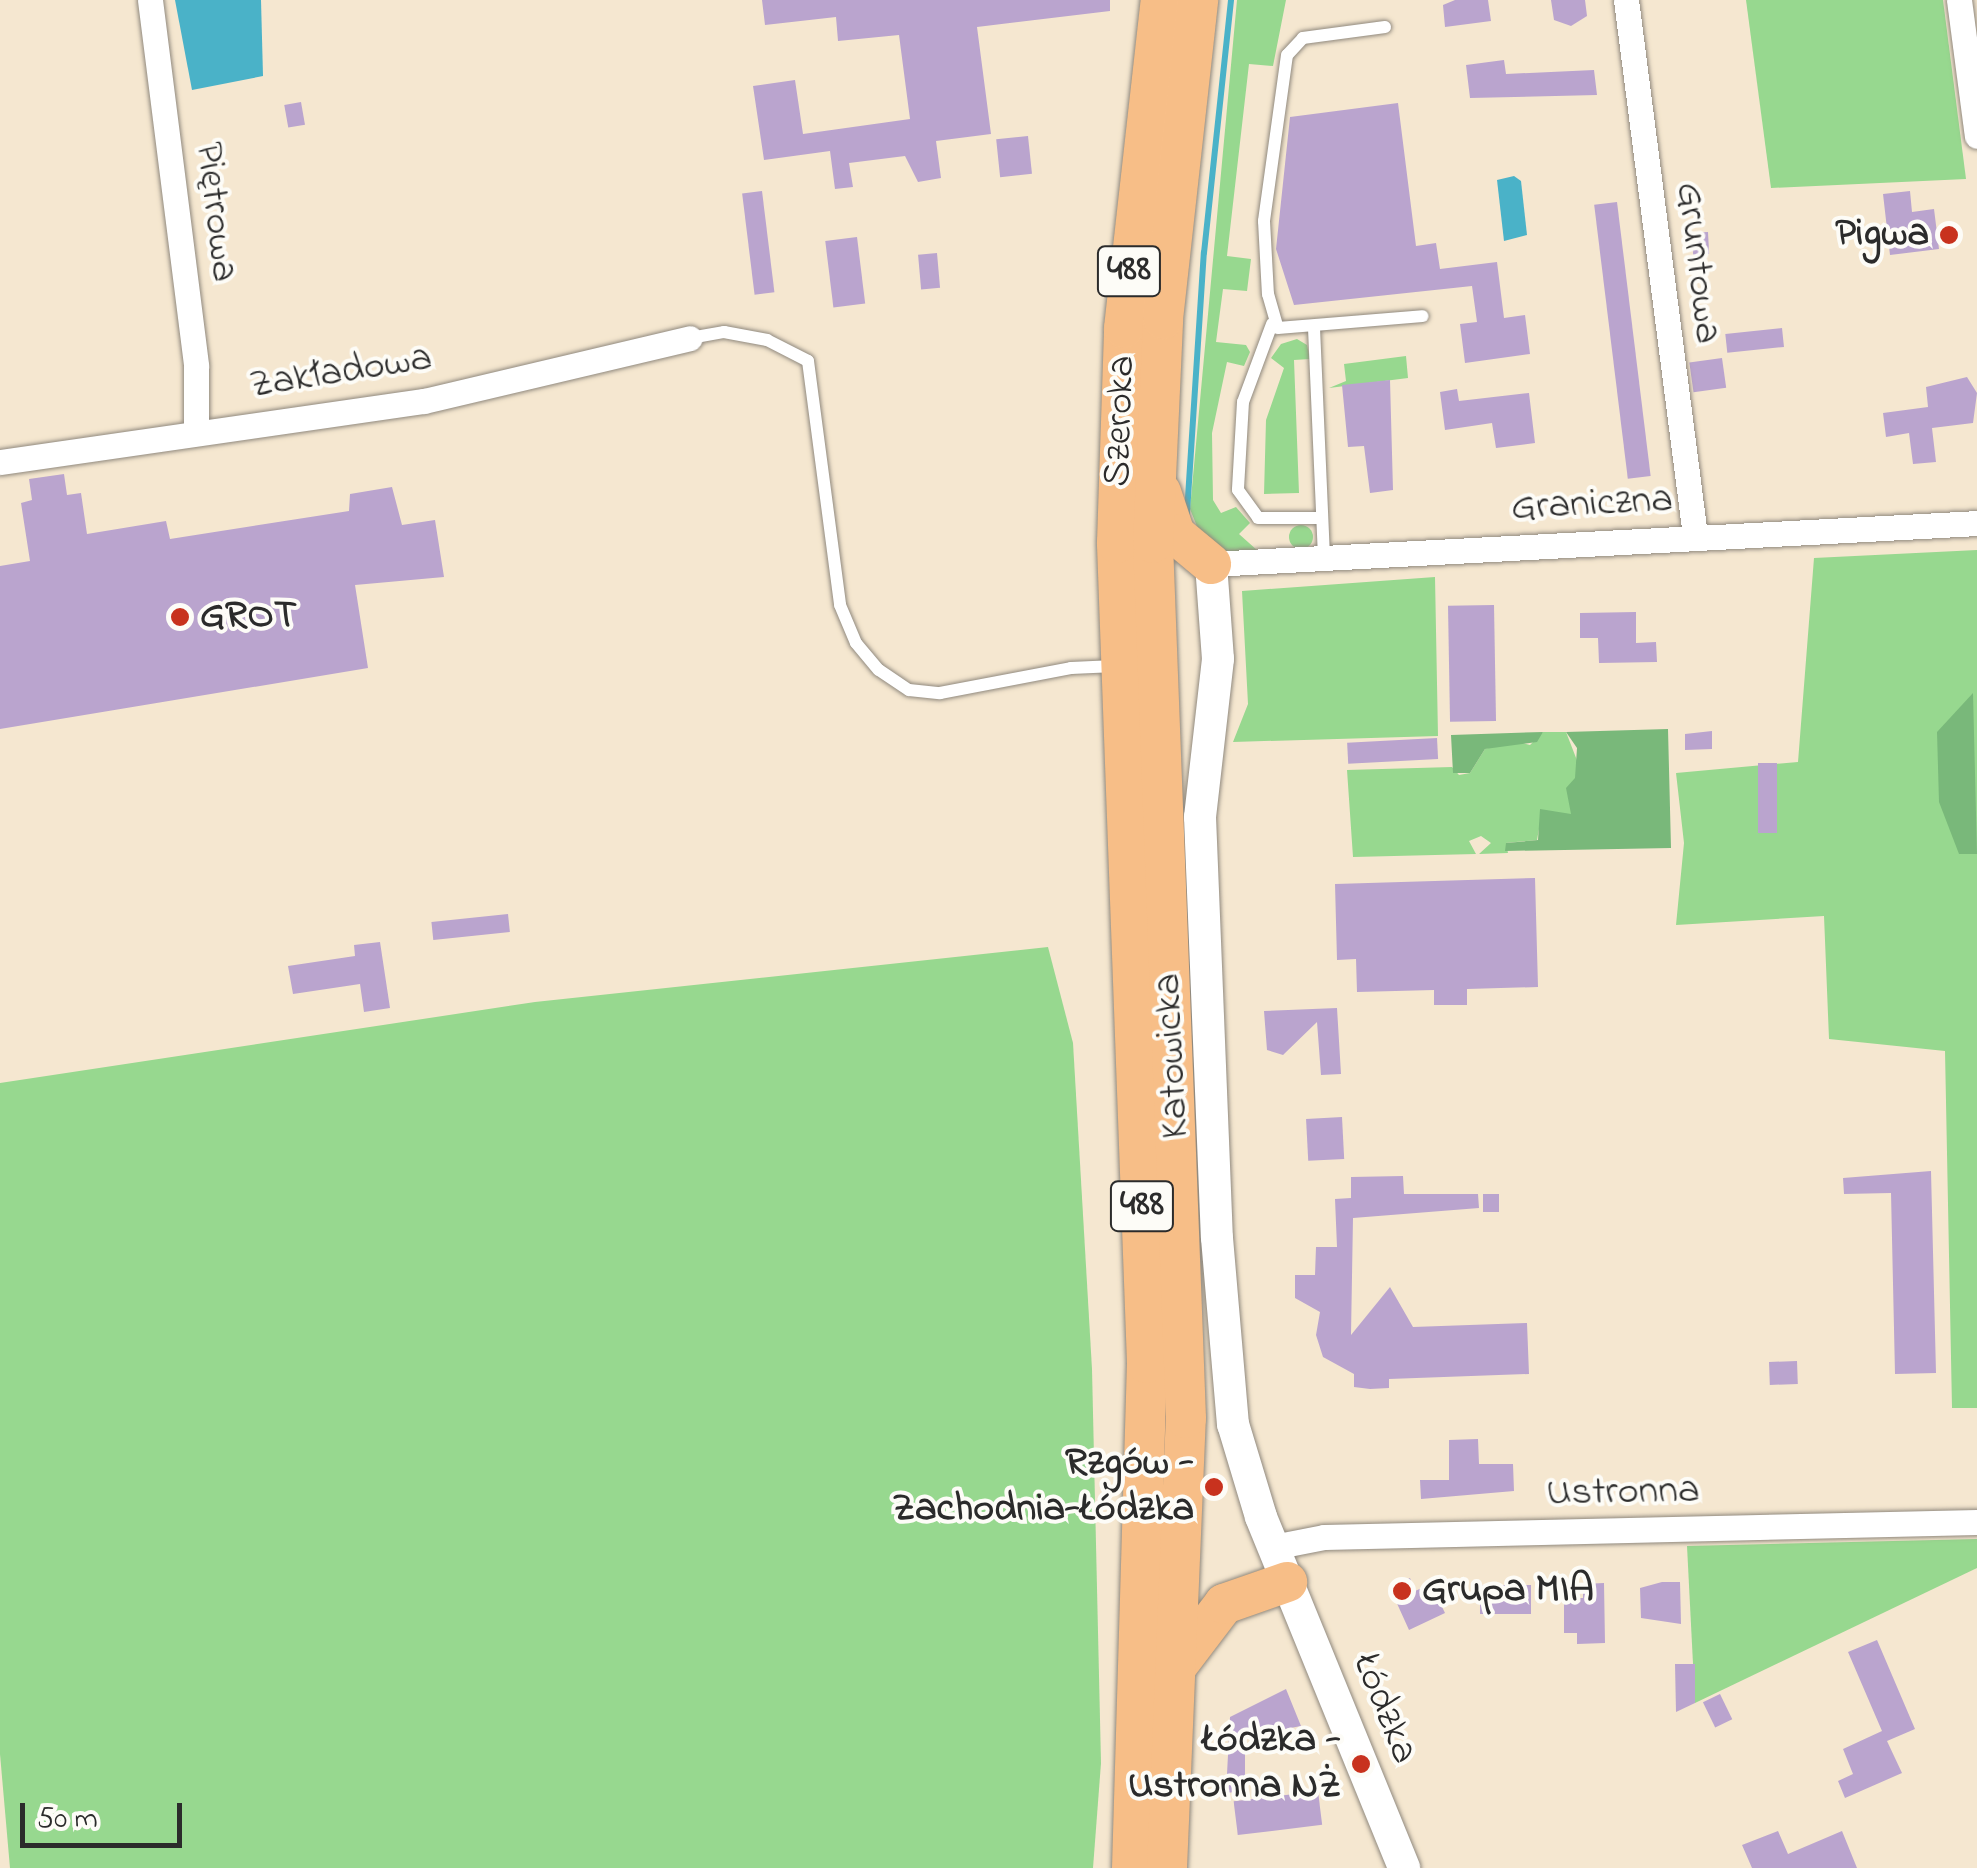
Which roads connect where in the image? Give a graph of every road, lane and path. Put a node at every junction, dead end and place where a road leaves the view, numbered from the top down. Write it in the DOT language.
graph roads {
  1 [pos="150,0"];
  2 [pos="1162,0"];
  3 [pos="1198,0"];
  4 [pos="1626,0"];
  5 [pos="1959,0"];
  6 [pos="1385,27"];
  7 [pos="1977,136"];
  8 [pos="1423,316"];
  9 [pos="1272,324"];
  10 [pos="1314,328"];
  11 [pos="690,338"];
  12 [pos="196,433"];
  13 [pos="0,462"];
  14 [pos="1156,471"];
  15 [pos="1322,518"];
  16 [pos="1977,523"];
  17 [pos="1695,536"];
  18 [pos="1135,543"];
  19 [pos="1324,557"];
  20 [pos="1210,564"];
  21 [pos="1118,666"];
  22 [pos="1977,1522"];
  23 [pos="1280,1564"];
  24 [pos="1177,1666"];
  25 [pos="1132,1868"];
  26 [pos="1168,1868"];
  27 [pos="1404,1868"];
  1 -- 12 [label="street, Piętrowa"];
  2 -- 18 [label="main road, Szeroka / 488"];
  3 -- 14 [label="main road, Szeroka / 488"];
  4 -- 17 [label="street, Gruntowa"];
  5 -- 7 [label="street"];
  6 -- 9 [label="lane"];
  8 -- 10 [label="lane"];
  9 -- 10 [label="lane"];
  9 -- 15 [label="lane"];
  10 -- 15 [label="lane"];
  11 -- 12 [label="street, Zakładowa"];
  11 -- 21 [label="lane"];
  12 -- 13 [label="street, Zakładowa"];
  14 -- 18 [label="main road, Szeroka / 488"];
  14 -- 20 [label="main road"];
  15 -- 19 [label="lane"];
  16 -- 17 [label="street, Graniczna"];
  17 -- 19 [label="street, Graniczna"];
  18 -- 21 [label="main road, Katowicka / 488"];
  18 -- 24 [label="main road, Katowicka / 488"];
  19 -- 20 [label="street, Graniczna"];
  20 -- 23 [label="street, Łódzka"];
  21 -- 25 [label="main road, Katowicka / 488"];
  22 -- 23 [label="street, Ustronna"];
  23 -- 24 [label="main road"];
  23 -- 27 [label="street, Łódzka"];
  24 -- 26 [label="main road, Katowicka / 488"];
}
